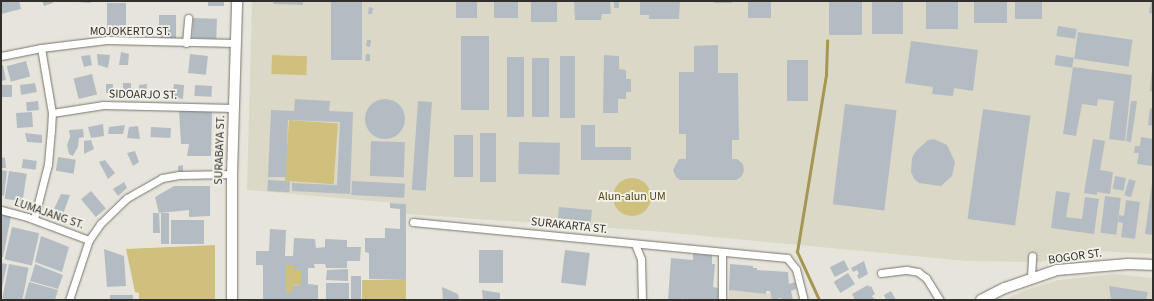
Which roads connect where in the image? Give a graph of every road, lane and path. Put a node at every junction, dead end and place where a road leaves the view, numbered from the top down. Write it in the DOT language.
graph roads {
  1 [pos="237,1"];
  2 [pos="188,18"];
  3 [pos="186,43"];
  4 [pos="236,43"];
  5 [pos="41,48"];
  6 [pos="1,56"];
  7 [pos="234,108"];
  8 [pos="52,113"];
  9 [pos="232,174"];
  10 [pos="1,210"];
  11 [pos="34,219"];
  12 [pos="413,222"];
  13 [pos="89,240"];
  14 [pos="635,244"];
  15 [pos="647,245"];
  16 [pos="722,252"];
  17 [pos="1032,256"];
  18 [pos="641,259"];
  19 [pos="1153,265"];
  20 [pos="881,273"];
  21 [pos="1030,278"];
  22 [pos="69,300"];
  23 [pos="232,300"];
  24 [pos="642,300"];
  25 [pos="722,300"];
  26 [pos="804,300"];
  27 [pos="940,300"];
  28 [pos="981,300"];
  1 -- 4 [label="main road, SURABAYA ST."];
  2 -- 3 [label="street"];
  3 -- 4 [label="street, MOJOKERTO ST."];
  3 -- 5 [label="street, MOJOKERTO ST."];
  4 -- 7 [label="main road, SURABAYA ST."];
  5 -- 6 [label="street, MOJOKERTO ST."];
  5 -- 8 [label="street"];
  7 -- 8 [label="street, SIDOARJO ST."];
  7 -- 9 [label="main road, SURABAYA ST."];
  8 -- 11 [label="street"];
  9 -- 13 [label="street"];
  9 -- 23 [label="main road, SURABAYA ST."];
  10 -- 11 [label="street, LUMAJANG ST."];
  11 -- 13 [label="street, LUMAJANG ST."];
  12 -- 14 [label="street, SURAKARTA ST."];
  13 -- 22 [label="street"];
  14 -- 15 [label="street, SURAKARTA ST."];
  14 -- 18 [label="street"];
  15 -- 16 [label="street, SURAKARTA ST."];
  15 -- 18 [label="street"];
  16 -- 25 [label="street"];
  16 -- 26 [label="street, SURAKARTA ST."];
  17 -- 21 [label="street"];
  18 -- 24 [label="street"];
  19 -- 21 [label="main road, BOGOR ST."];
  20 -- 27 [label="street"];
  21 -- 28 [label="main road, BOGOR ST."];
}
